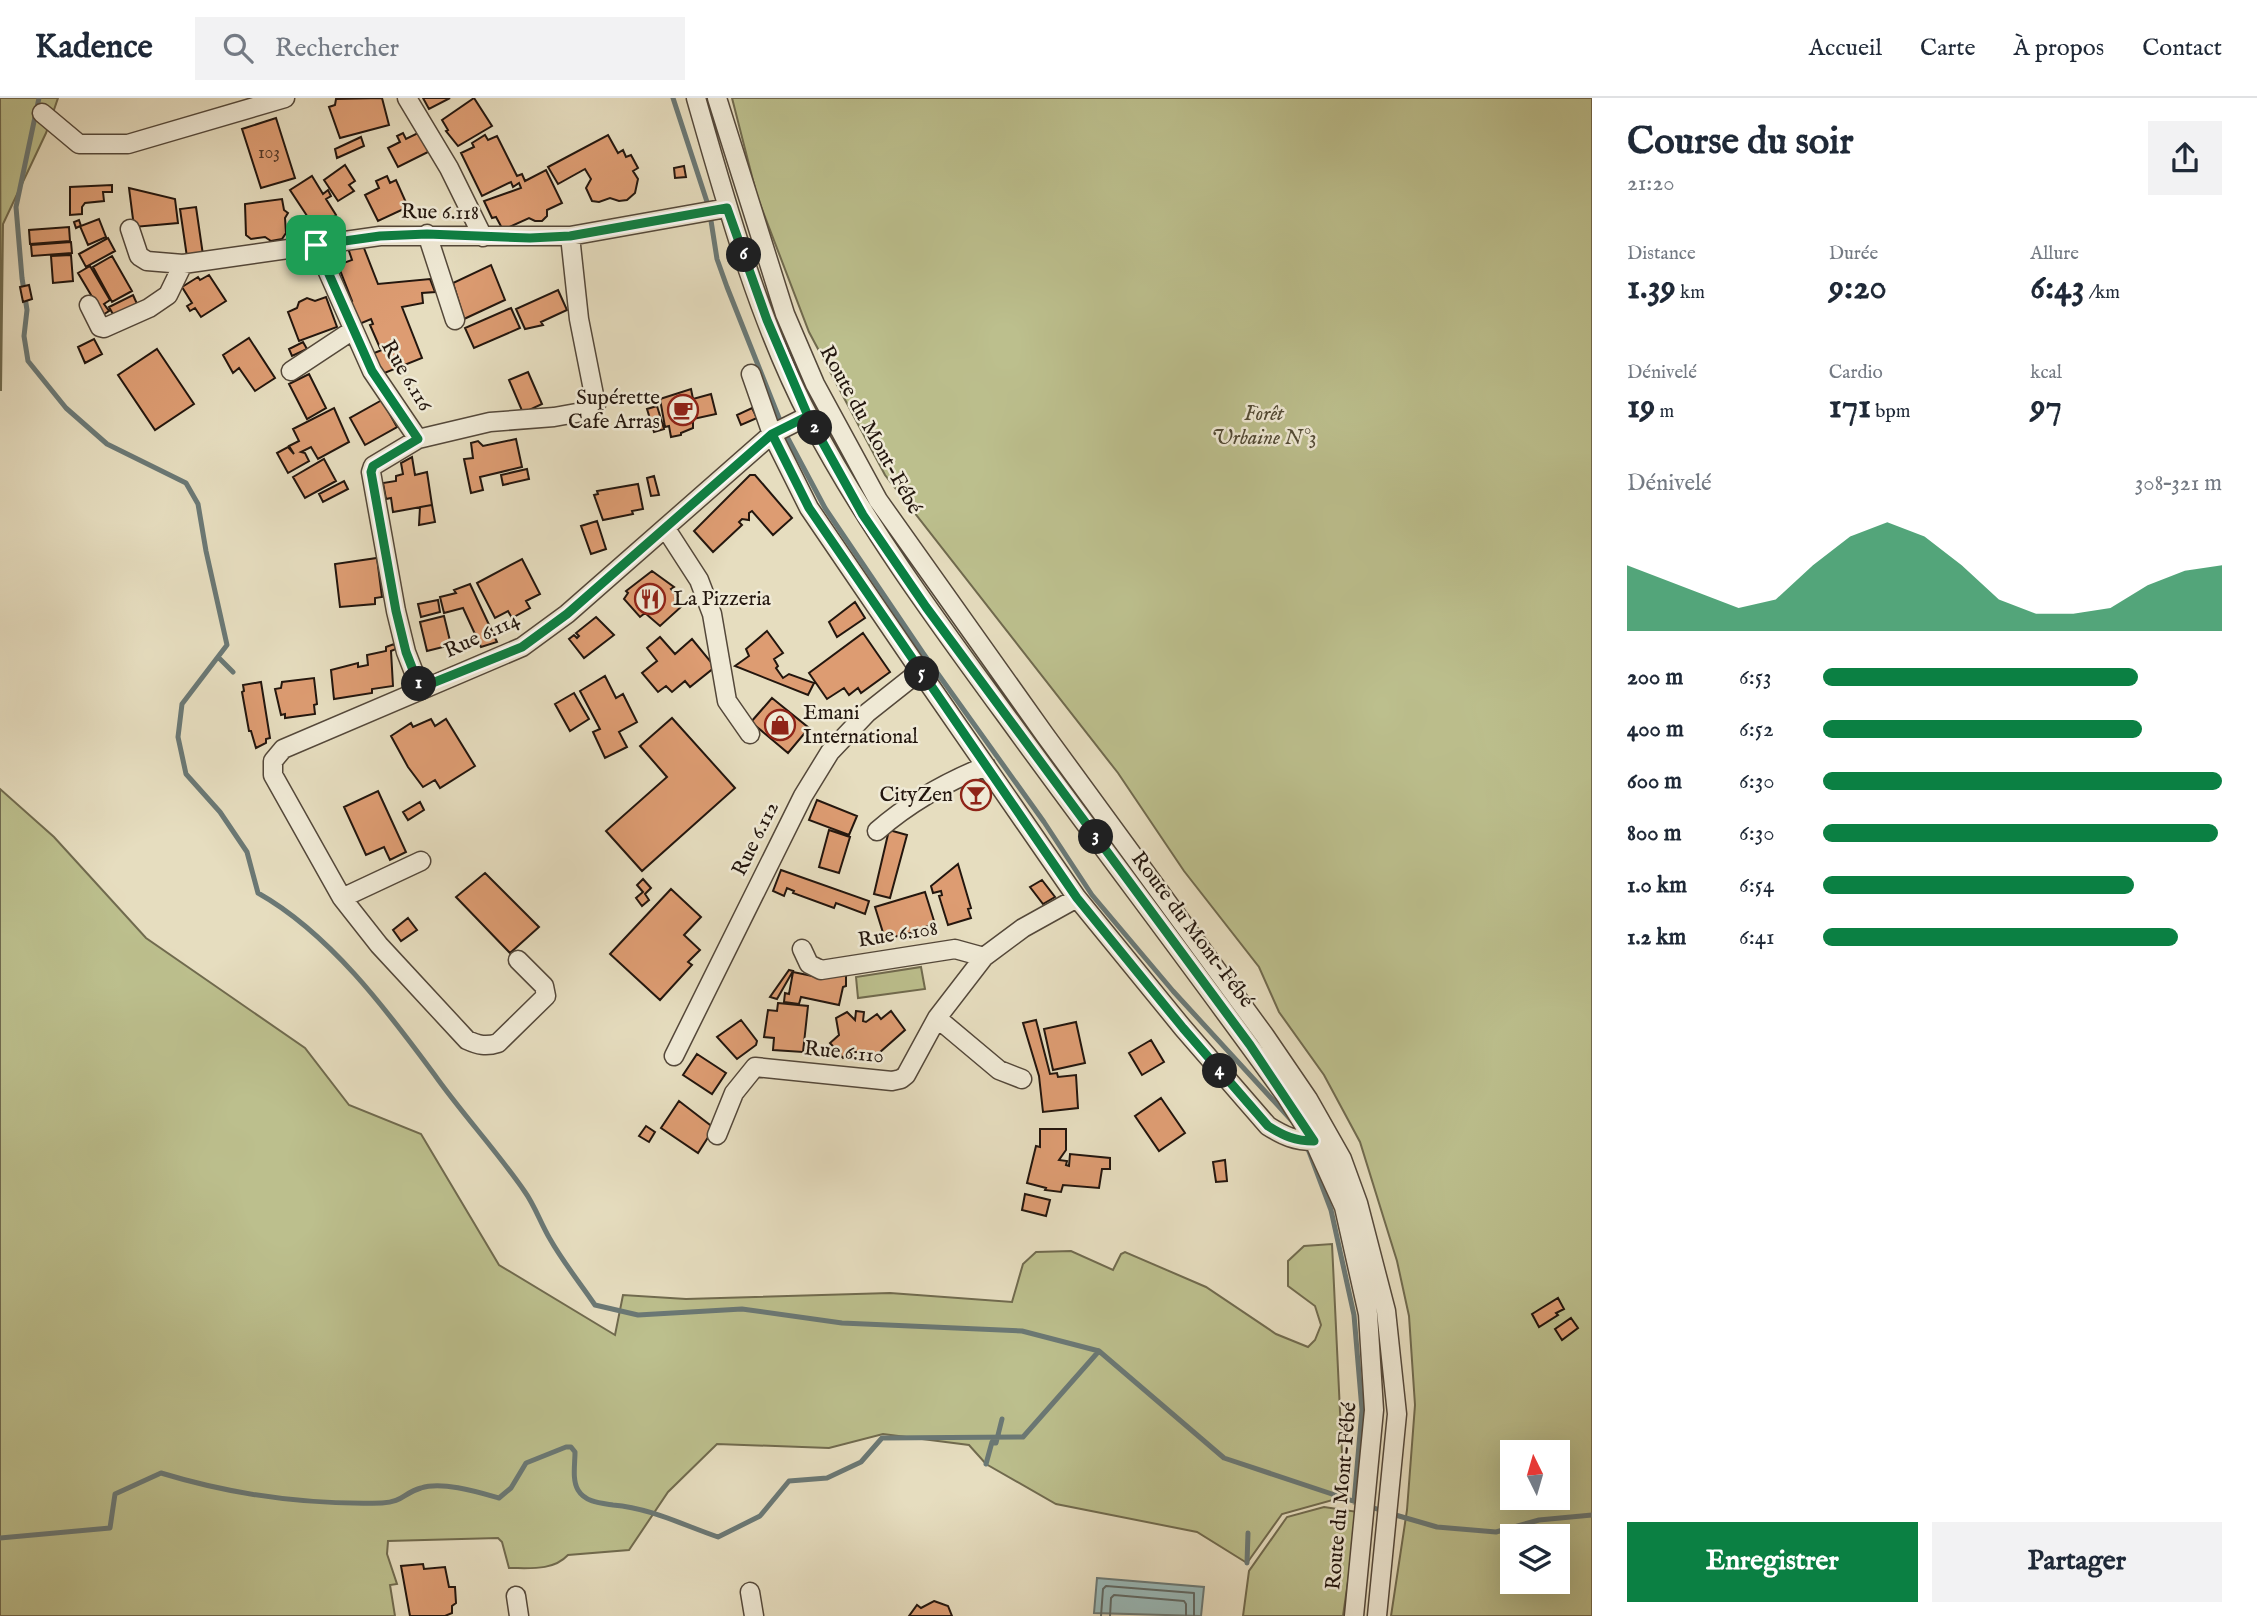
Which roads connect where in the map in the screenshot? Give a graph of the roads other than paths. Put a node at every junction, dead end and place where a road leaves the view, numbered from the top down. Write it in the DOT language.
graph roads {
  1 [pos="285,98"];
  2 [pos="407,98"];
  3 [pos="696,98"];
  4 [pos="717,98"];
  5 [pos="42,113"];
  6 [pos="727,208"];
  7 [pos="130,229"];
  8 [pos="427,234"];
  9 [pos="570,236"];
  10 [pos="483,237"];
  11 [pos="316,245"];
  12 [pos="183,264"];
  13 [pos="89,305"];
  14 [pos="455,320"];
  15 [pos="353,330"];
  16 [pos="291,371"];
  17 [pos="751,374"];
  18 [pos="808,416"];
  19 [pos="772,434"];
  20 [pos="418,439"];
  21 [pos="666,529"];
  22 [pos="920,671"];
  23 [pos="420,688"];
  24 [pos="750,734"];
  25 [pos="986,766"];
  26 [pos="877,831"];
  27 [pos="421,861"];
  28 [pos="342,898"];
  29 [pos="1077,898"];
  30 [pos="802,949"];
  31 [pos="984,957"];
  32 [pos="518,960"];
  33 [pos="937,1018"];
  34 [pos="674,1056"];
  35 [pos="1022,1079"];
  36 [pos="717,1135"];
  37 [pos="1314,1141"];
  38 [pos="750,1592"];
  39 [pos="516,1596"];
  40 [pos="520,1616"];
  41 [pos="754,1616"];
  42 [pos="1354,1616"];
  43 [pos="1377,1616"];
  1 -- 5 [label="street"];
  2 -- 10 [label="street"];
  3 -- 6 [label="street, Route du Mont-Fébé"];
  4 -- 43 [label="street, Route du Mont-Fébé"];
  6 -- 9 [label="street, Rue 6.118"];
  6 -- 18 [label="street, Route du Mont-Fébé"];
  7 -- 12 [label="street, Rue 6.118"];
  8 -- 10 [label="street, Rue 6.118"];
  8 -- 11 [label="street, Rue 6.118"];
  8 -- 14 [label="street"];
  9 -- 10 [label="street, Rue 6.118"];
  9 -- 20 [label="street, Rue 6.116"];
  11 -- 12 [label="street, Rue 6.118"];
  11 -- 15 [label="street, Rue 6.116"];
  12 -- 13 [label="street"];
  15 -- 16 [label="street"];
  15 -- 20 [label="street, Rue 6.116"];
  17 -- 19 [label="street"];
  18 -- 19 [label="street, Rue 6.114"];
  18 -- 37 [label="street, Route du Mont-Fébé"];
  19 -- 21 [label="street, Rue 6.114"];
  19 -- 22 [label="street"];
  20 -- 23 [label="street"];
  21 -- 23 [label="street, Rue 6.114"];
  21 -- 24 [label="street"];
  22 -- 25 [label="street"];
  22 -- 34 [label="street, Rue 6.112"];
  23 -- 28 [label="street, Rue 6.114"];
  25 -- 26 [label="street"];
  25 -- 29 [label="street"];
  27 -- 28 [label="street"];
  28 -- 32 [label="street, Rue 6.114"];
  29 -- 31 [label="street"];
  29 -- 37 [label="street"];
  30 -- 31 [label="street, Rue 6.108"];
  31 -- 33 [label="street, Rue 6.110"];
  33 -- 35 [label="street"];
  33 -- 36 [label="street, Rue 6.110"];
  37 -- 42 [label="street, Route du Mont-Fébé"];
  38 -- 41 [label="street"];
  39 -- 40 [label="street"];
}
